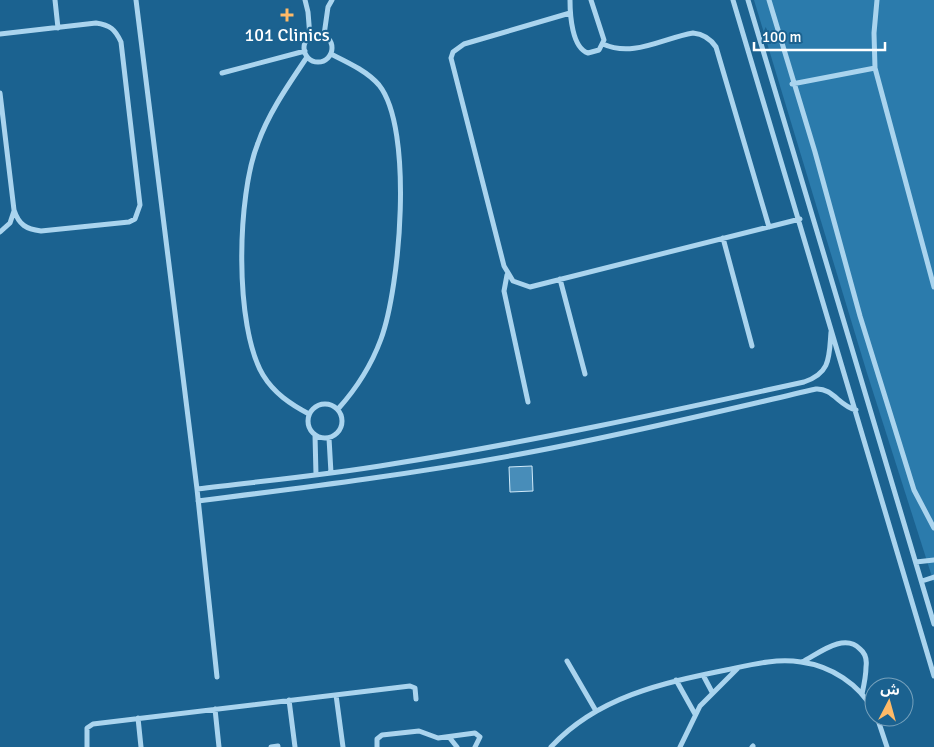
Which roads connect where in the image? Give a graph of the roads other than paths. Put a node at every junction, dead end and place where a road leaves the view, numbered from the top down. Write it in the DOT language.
graph roads {
  1 [pos="55,0"];
  2 [pos="136,0"];
  3 [pos="305,0"];
  4 [pos="332,0"];
  5 [pos="570,0"];
  6 [pos="591,0"];
  7 [pos="733,0"];
  8 [pos="748,0"];
  9 [pos="769,0"];
  10 [pos="877,0"];
  11 [pos="570,13"];
  12 [pos="58,28"];
  13 [pos="0,34"];
  14 [pos="324,36"];
  15 [pos="310,37"];
  16 [pos="603,44"];
  17 [pos="305,51"];
  18 [pos="331,54"];
  19 [pos="307,57"];
  20 [pos="875,68"];
  21 [pos="222,73"];
  22 [pos="792,84"];
  23 [pos="0,93"];
  24 [pos="14,210"];
  25 [pos="800,219"];
  26 [pos="770,227"];
  27 [pos="0,232"];
  28 [pos="723,238"];
  29 [pos="507,275"];
  30 [pos="560,279"];
  31 [pos="934,286"];
  32 [pos="832,327"];
  33 [pos="752,346"];
  34 [pos="585,374"];
  35 [pos="528,402"];
  36 [pos="338,409"];
  37 [pos="856,410"];
  38 [pos="309,414"];
  39 [pos="315,435"];
  40 [pos="329,438"];
  41 [pos="455,453"];
  42 [pos="457,464"];
  43 [pos="330,473"];
  44 [pos="316,475"];
  45 [pos="197,489"];
  46 [pos="198,501"];
  47 [pos="934,528"];
  48 [pos="934,560"];
  49 [pos="916,562"];
  50 [pos="934,578"];
  51 [pos="922,581"];
  52 [pos="934,624"];
  53 [pos="567,662"];
  54 [pos="802,662"];
  55 [pos="738,668"];
  56 [pos="703,675"];
  57 [pos="934,676"];
  58 [pos="217,677"];
  59 [pos="676,680"];
  60 [pos="712,692"];
  61 [pos="862,694"];
  62 [pos="336,695"];
  63 [pos="864,697"];
  64 [pos="416,698"];
  65 [pos="289,700"];
  66 [pos="215,709"];
  67 [pos="596,711"];
  68 [pos="695,714"];
  69 [pos="138,718"];
  70 [pos="880,727"];
  71 [pos="449,736"];
  72 [pos="278,746"];
  73 [pos="87,747"];
  74 [pos="141,747"];
  75 [pos="219,747"];
  76 [pos="271,747"];
  77 [pos="295,747"];
  78 [pos="343,747"];
  79 [pos="377,747"];
  80 [pos="457,747"];
  81 [pos="475,747"];
  82 [pos="551,747"];
  83 [pos="680,747"];
  84 [pos="887,747"];
  1 -- 12 [label="street"];
  2 -- 45 [label="street"];
  3 -- 15 [label="street"];
  4 -- 14 [label="street"];
  5 -- 11 [label="street"];
  6 -- 16 [label="street"];
  7 -- 25 [label="street"];
  8 -- 49 [label="street"];
  9 -- 22 [label="street"];
  10 -- 20 [label="street"];
  11 -- 16 [label="street"];
  11 -- 29 [label="street"];
  12 -- 13 [label="street"];
  12 -- 24 [label="street"];
  14 -- 15 [label="street"];
  14 -- 18 [label="street"];
  15 -- 17 [label="street"];
  16 -- 26 [label="street"];
  17 -- 19 [label="street"];
  17 -- 21 [label="street"];
  18 -- 19 [label="street"];
  18 -- 36 [label="street"];
  19 -- 38 [label="street"];
  20 -- 22 [label="street"];
  20 -- 31 [label="street"];
  22 -- 47 [label="street"];
  23 -- 24 [label="street"];
  24 -- 27 [label="street"];
  25 -- 26 [label="street"];
  25 -- 32 [label="street"];
  26 -- 28 [label="street"];
  28 -- 30 [label="street"];
  28 -- 33 [label="street"];
  29 -- 30 [label="street"];
  29 -- 35 [label="street"];
  30 -- 34 [label="street"];
  32 -- 37 [label="street"];
  32 -- 41 [label="street"];
  36 -- 38 [label="street"];
  36 -- 40 [label="street"];
  37 -- 42 [label="street"];
  37 -- 57 [label="street"];
  38 -- 39 [label="street"];
  39 -- 40 [label="street"];
  39 -- 44 [label="street"];
  40 -- 43 [label="street"];
  41 -- 42 [label="street"];
  41 -- 43 [label="street"];
  42 -- 46 [label="street"];
  43 -- 44 [label="street"];
  44 -- 45 [label="street"];
  45 -- 46 [label="street"];
  46 -- 58 [label="street"];
  48 -- 49 [label="street"];
  49 -- 51 [label="street"];
  50 -- 51 [label="street"];
  51 -- 52 [label="street"];
  53 -- 67 [label="street"];
  54 -- 55 [label="street"];
  54 -- 61 [label="street"];
  54 -- 61 [label="street"];
  55 -- 56 [label="street"];
  55 -- 60 [label="street"];
  56 -- 59 [label="street"];
  56 -- 60 [label="street"];
  59 -- 67 [label="street"];
  59 -- 68 [label="street"];
  60 -- 68 [label="street"];
  61 -- 63 [label="street"];
  62 -- 64 [label="street"];
  62 -- 65 [label="street"];
  62 -- 78 [label="street"];
  65 -- 66 [label="street"];
  65 -- 77 [label="street"];
  66 -- 69 [label="street"];
  66 -- 75 [label="street"];
  67 -- 82 [label="street"];
  68 -- 83 [label="street"];
  69 -- 73 [label="street"];
  69 -- 74 [label="street"];
  70 -- 84 [label="street"];
  71 -- 79 [label="street"];
  71 -- 80 [label="street"];
  71 -- 81 [label="street"];
  72 -- 76 [label="street"];
}
